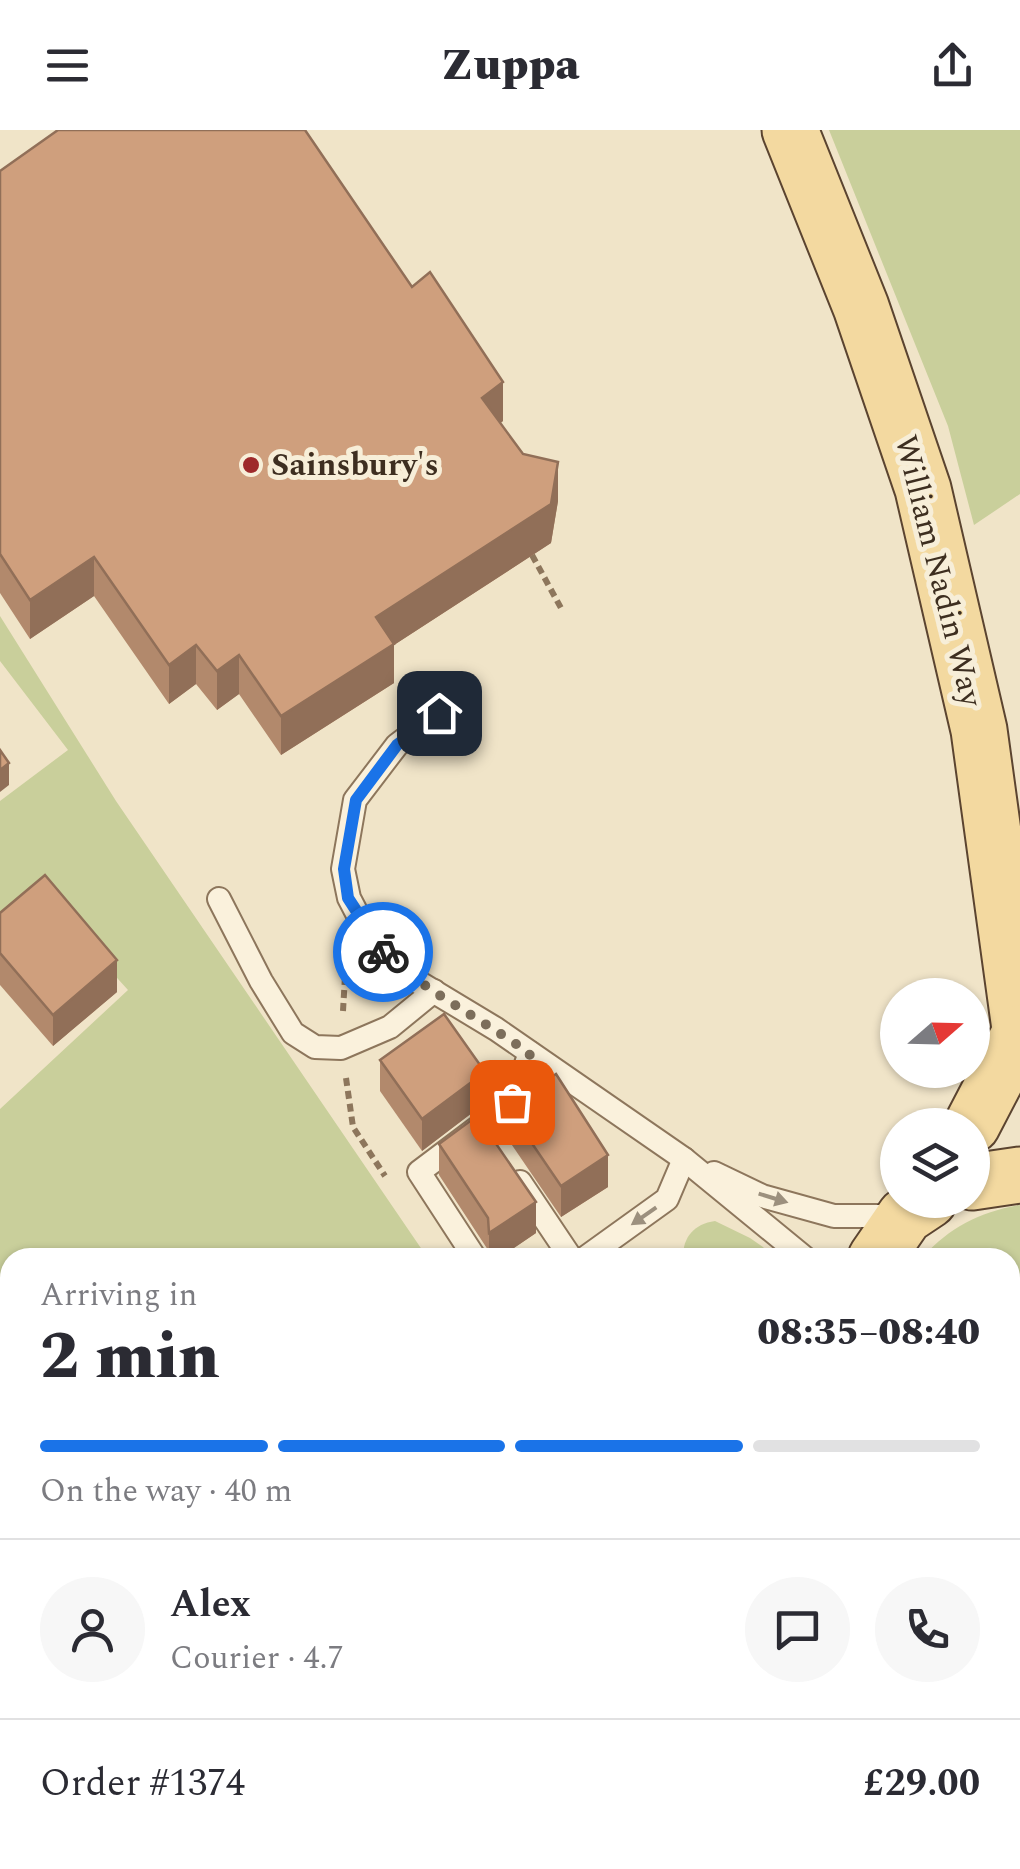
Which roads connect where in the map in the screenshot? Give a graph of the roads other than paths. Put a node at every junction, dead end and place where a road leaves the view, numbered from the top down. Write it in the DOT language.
graph roads {
  1 [pos="790,130"];
  2 [pos="439,713"];
  3 [pos="219,899"];
  4 [pos="434,991"];
  5 [pos="1020,1031"];
  6 [pos="530,1054"];
  7 [pos="981,1108"];
  8 [pos="684,1159"];
  9 [pos="511,1169"];
  10 [pos="1020,1175"];
  11 [pos="990,1179"];
  12 [pos="904,1225"];
  13 [pos="468,1248"];
  14 [pos="565,1248"];
  15 [pos="599,1248"];
  16 [pos="793,1248"];
  1 -- 5 [label="main road, William Nadin Way"];
  2 -- 4 [label="lane"];
  3 -- 4 [label="lane"];
  4 -- 6 [label="lane"];
  5 -- 7 [label="main road, William Nadin Way"];
  6 -- 8 [label="lane"];
  6 -- 13 [label="lane"];
  8 -- 12 [label="lane, one-way"];
  8 -- 15 [label="lane, one-way"];
  8 -- 16 [label="lane"];
  9 -- 14 [label="lane"];
  10 -- 11 [label="main road"];
}
